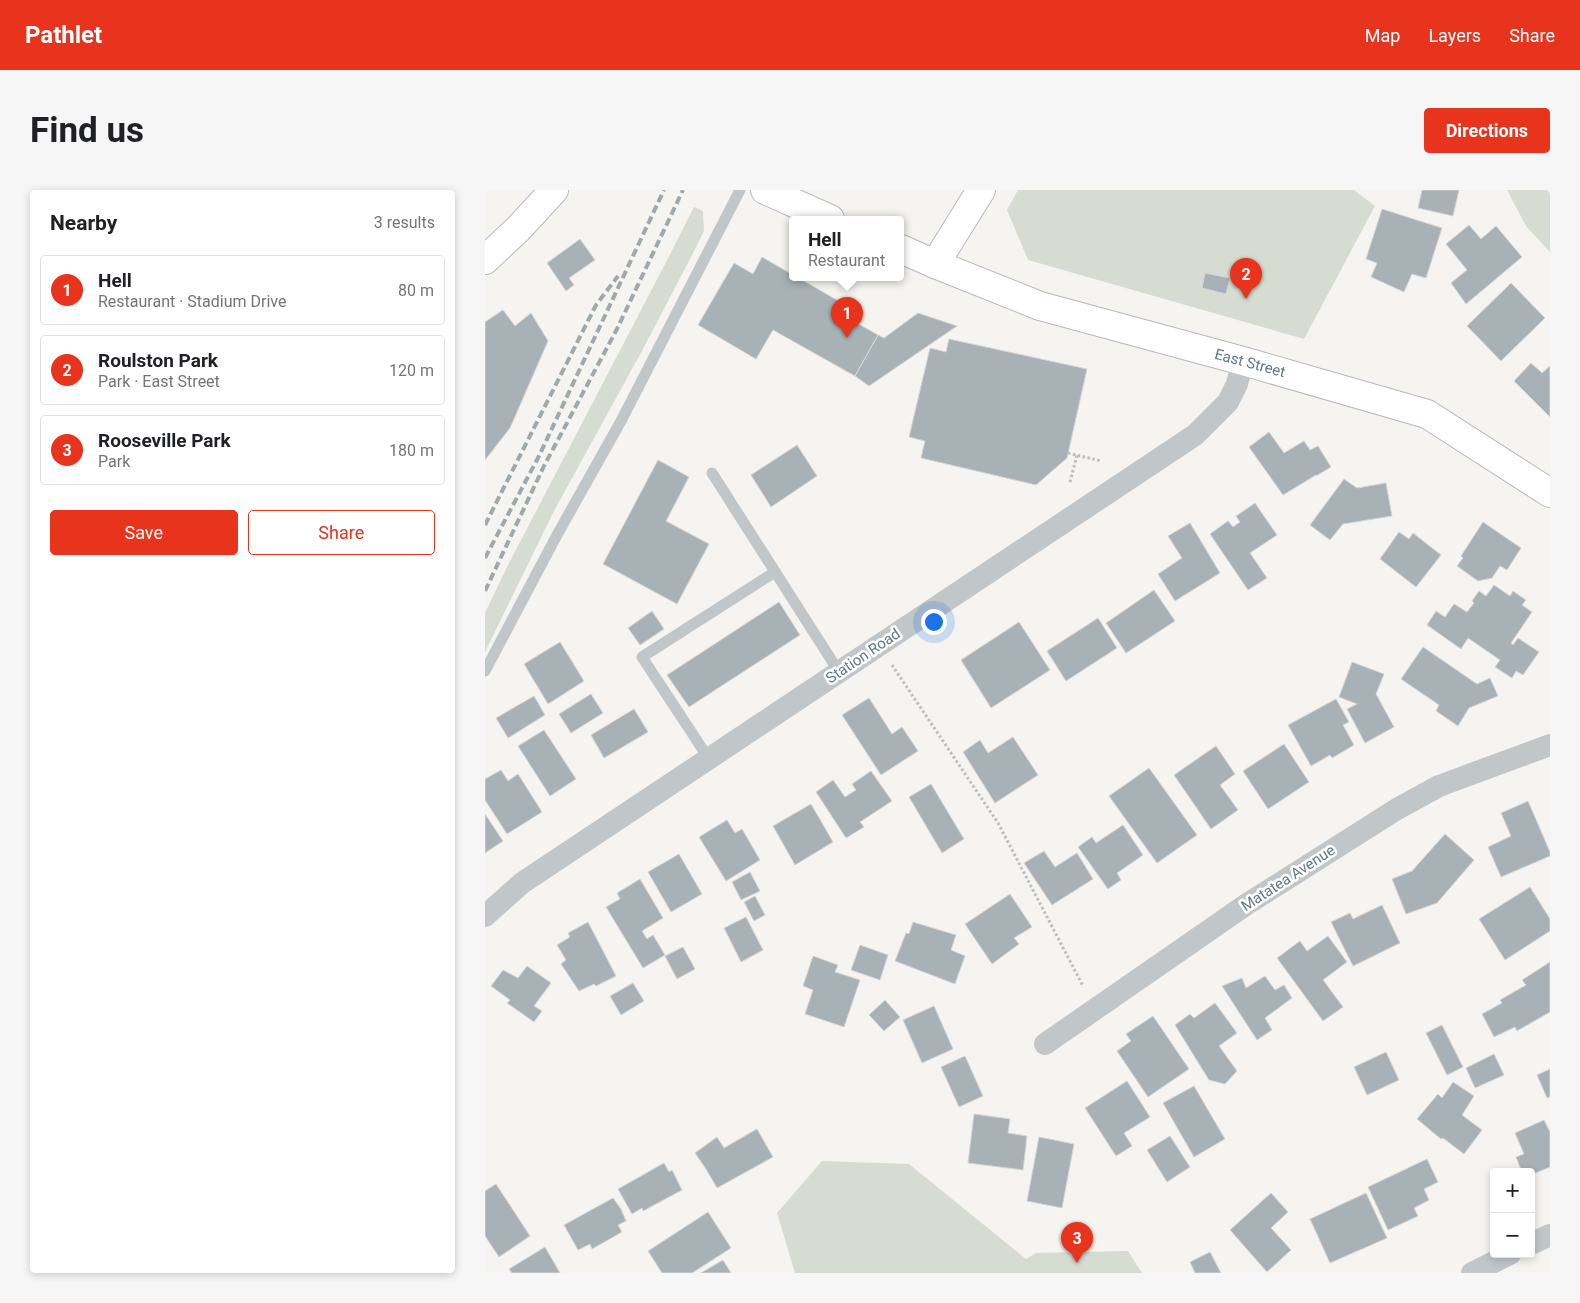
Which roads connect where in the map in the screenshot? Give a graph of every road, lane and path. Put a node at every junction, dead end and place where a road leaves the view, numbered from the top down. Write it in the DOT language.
graph roads {
  1 [pos="555,190"];
  2 [pos="740,190"];
  3 [pos="765,190"];
  4 [pos="981,190"];
  5 [pos="823,216"];
  6 [pos="904,251"];
  7 [pos="485,260"];
  8 [pos="935,264"];
  9 [pos="1243,361"];
  10 [pos="1068,453"];
  11 [pos="1077,455"];
  12 [pos="1101,461"];
  13 [pos="712,473"];
  14 [pos="1070,482"];
  15 [pos="1550,493"];
  16 [pos="775,572"];
  17 [pos="879,646"];
  18 [pos="485,671"];
  19 [pos="839,672"];
  20 [pos="1550,745"];
  21 [pos="709,759"];
  22 [pos="485,916"];
  23 [pos="1083,986"];
  24 [pos="1045,1044"];
  25 [pos="1550,1235"];
  26 [pos="1535,1242"];
  27 [pos="1502,1258"];
  28 [pos="1472,1273"];
  1 -- 7 [label="main road"];
  2 -- 18 [label="lane"];
  3 -- 5 [label="main road"];
  4 -- 8 [label="main road"];
  6 -- 8 [label="main road, East Street"];
  8 -- 9 [label="main road, East Street"];
  9 -- 15 [label="main road, East Street"];
  9 -- 17 [label="street, Station Road"];
  10 -- 11 [label="path"];
  11 -- 12 [label="path"];
  11 -- 14 [label="path"];
  13 -- 16 [label="lane"];
  16 -- 19 [label="lane"];
  16 -- 21 [label="lane"];
  17 -- 19 [label="street, Station Road"];
  17 -- 23 [label="path"];
  19 -- 21 [label="street, Station Road"];
  20 -- 24 [label="street, Matatea Avenue"];
  21 -- 22 [label="street, Station Road"];
  25 -- 26 [label="street"];
  27 -- 28 [label="street"];
}
